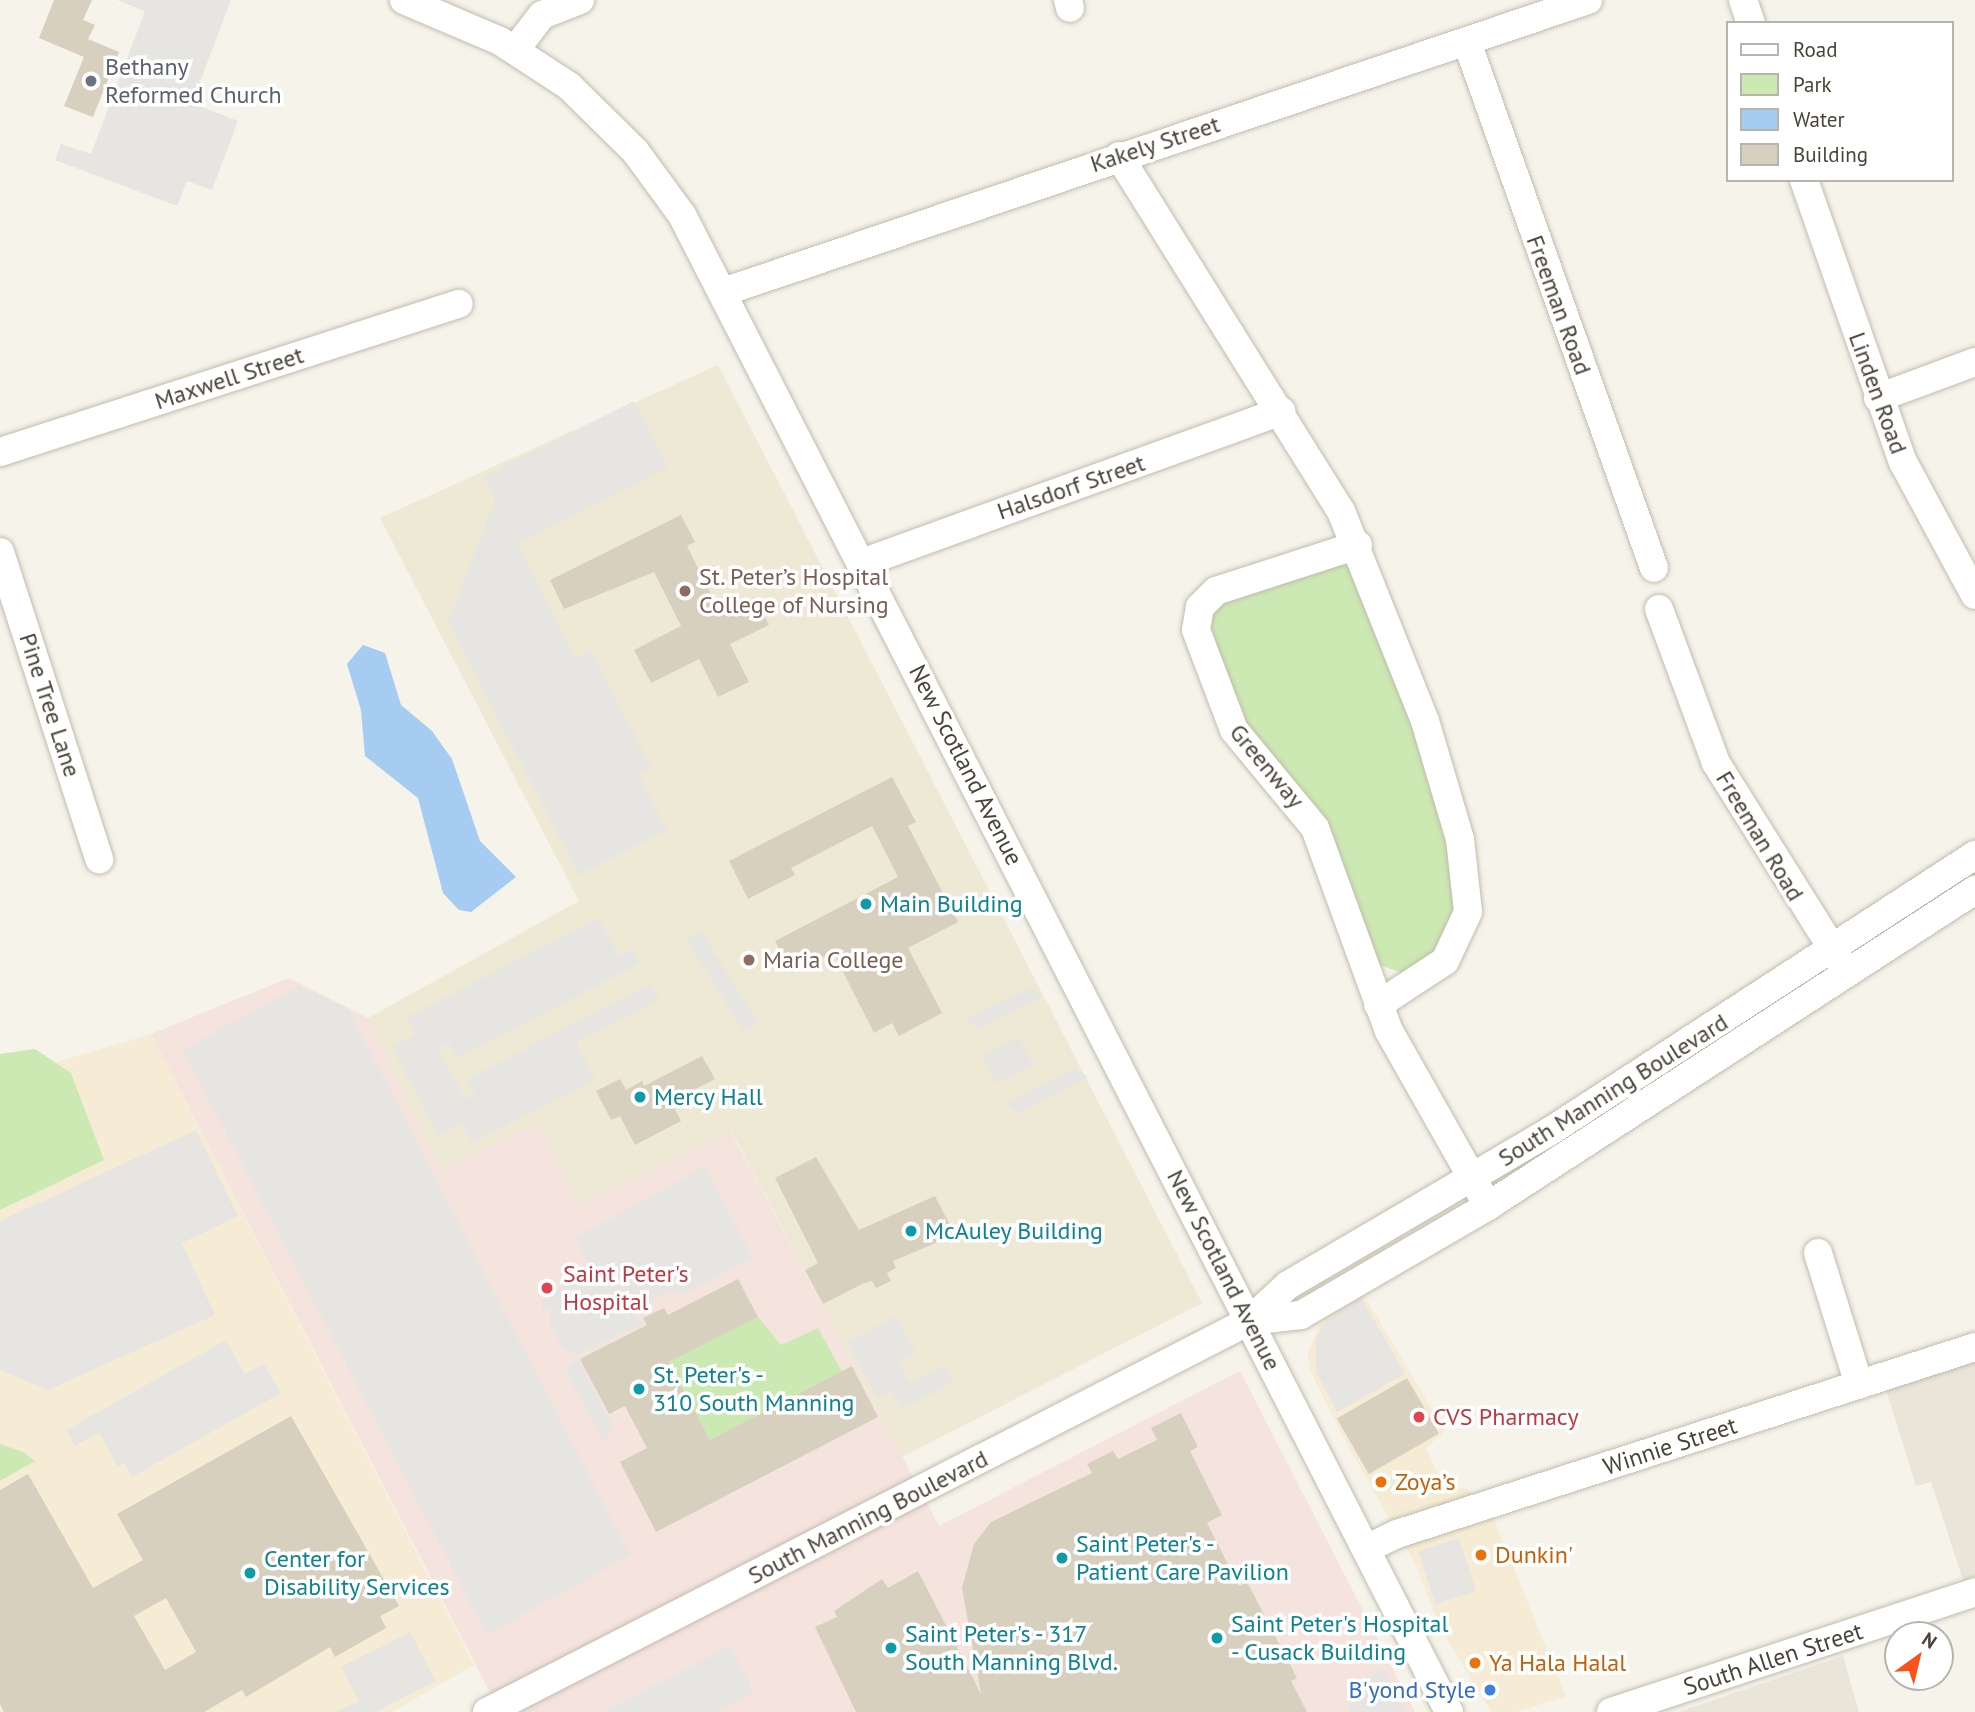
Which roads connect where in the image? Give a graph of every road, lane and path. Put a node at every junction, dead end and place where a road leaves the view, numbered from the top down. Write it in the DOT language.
graph roads {
  1 [pos="404,0"];
  2 [pos="580,0"];
  3 [pos="1588,0"];
  4 [pos="1743,0"];
  5 [pos="1750,21"];
  6 [pos="1467,41"];
  7 [pos="515,50"];
  8 [pos="1119,156"];
  9 [pos="1805,182"];
  10 [pos="723,292"];
  11 [pos="458,304"];
  12 [pos="1975,362"];
  13 [pos="1878,398"];
  14 [pos="1281,411"];
  15 [pos="0,452"];
  16 [pos="1358,545"];
  17 [pos="0,552"];
  18 [pos="862,563"];
  19 [pos="1654,568"];
  20 [pos="1975,595"];
  21 [pos="1659,609"];
  22 [pos="1975,855"];
  23 [pos="99,859"];
  24 [pos="1975,890"];
  25 [pos="1833,950"];
  26 [pos="1850,975"];
  27 [pos="1378,1005"];
  28 [pos="1471,1178"];
  29 [pos="1488,1206"];
  30 [pos="1818,1253"];
  31 [pos="1249,1321"];
  32 [pos="1975,1347"];
  33 [pos="1859,1385"];
  34 [pos="1366,1549"];
  35 [pos="1975,1592"];
  36 [pos="487,1712"];
  37 [pos="1449,1712"];
  38 [pos="1611,1712"];
  1 -- 7 [label="street, New Scotland Avenue"];
  2 -- 7 [label="street"];
  3 -- 6 [label="street, Kakely Street"];
  4 -- 5 [label="street"];
  6 -- 8 [label="street, Kakely Street"];
  6 -- 19 [label="street, Freeman Road"];
  7 -- 10 [label="street, New Scotland Avenue"];
  8 -- 10 [label="street, Kakely Street"];
  8 -- 14 [label="street"];
  9 -- 13 [label="street, Linden Road"];
  10 -- 18 [label="street, New Scotland Avenue"];
  11 -- 15 [label="street, Maxwell Street"];
  12 -- 13 [label="street"];
  13 -- 20 [label="street, Linden Road"];
  14 -- 16 [label="street"];
  14 -- 18 [label="street, Halsdorf Street"];
  16 -- 27 [label="street"];
  16 -- 27 [label="street, Greenway"];
  17 -- 23 [label="street, Pine Tree Lane"];
  18 -- 31 [label="street, New Scotland Avenue"];
  21 -- 25 [label="street, Freeman Road"];
  22 -- 25 [label="street, South Manning Boulevard"];
  24 -- 26 [label="street, South Manning Boulevard"];
  25 -- 26 [label="street, Freeman Road"];
  25 -- 28 [label="street, South Manning Boulevard"];
  26 -- 29 [label="street, South Manning Boulevard"];
  27 -- 28 [label="street, Greenway"];
  28 -- 29 [label="street, Greenway"];
  28 -- 31 [label="street, South Manning Boulevard"];
  29 -- 31 [label="street, South Manning Boulevard"];
  30 -- 33 [label="street"];
  31 -- 34 [label="street, New Scotland Avenue"];
  31 -- 36 [label="street, South Manning Boulevard"];
  32 -- 33 [label="street, Winnie Street"];
  33 -- 34 [label="street, Winnie Street"];
  34 -- 37 [label="street, New Scotland Avenue"];
  35 -- 38 [label="street, South Allen Street"];
}
